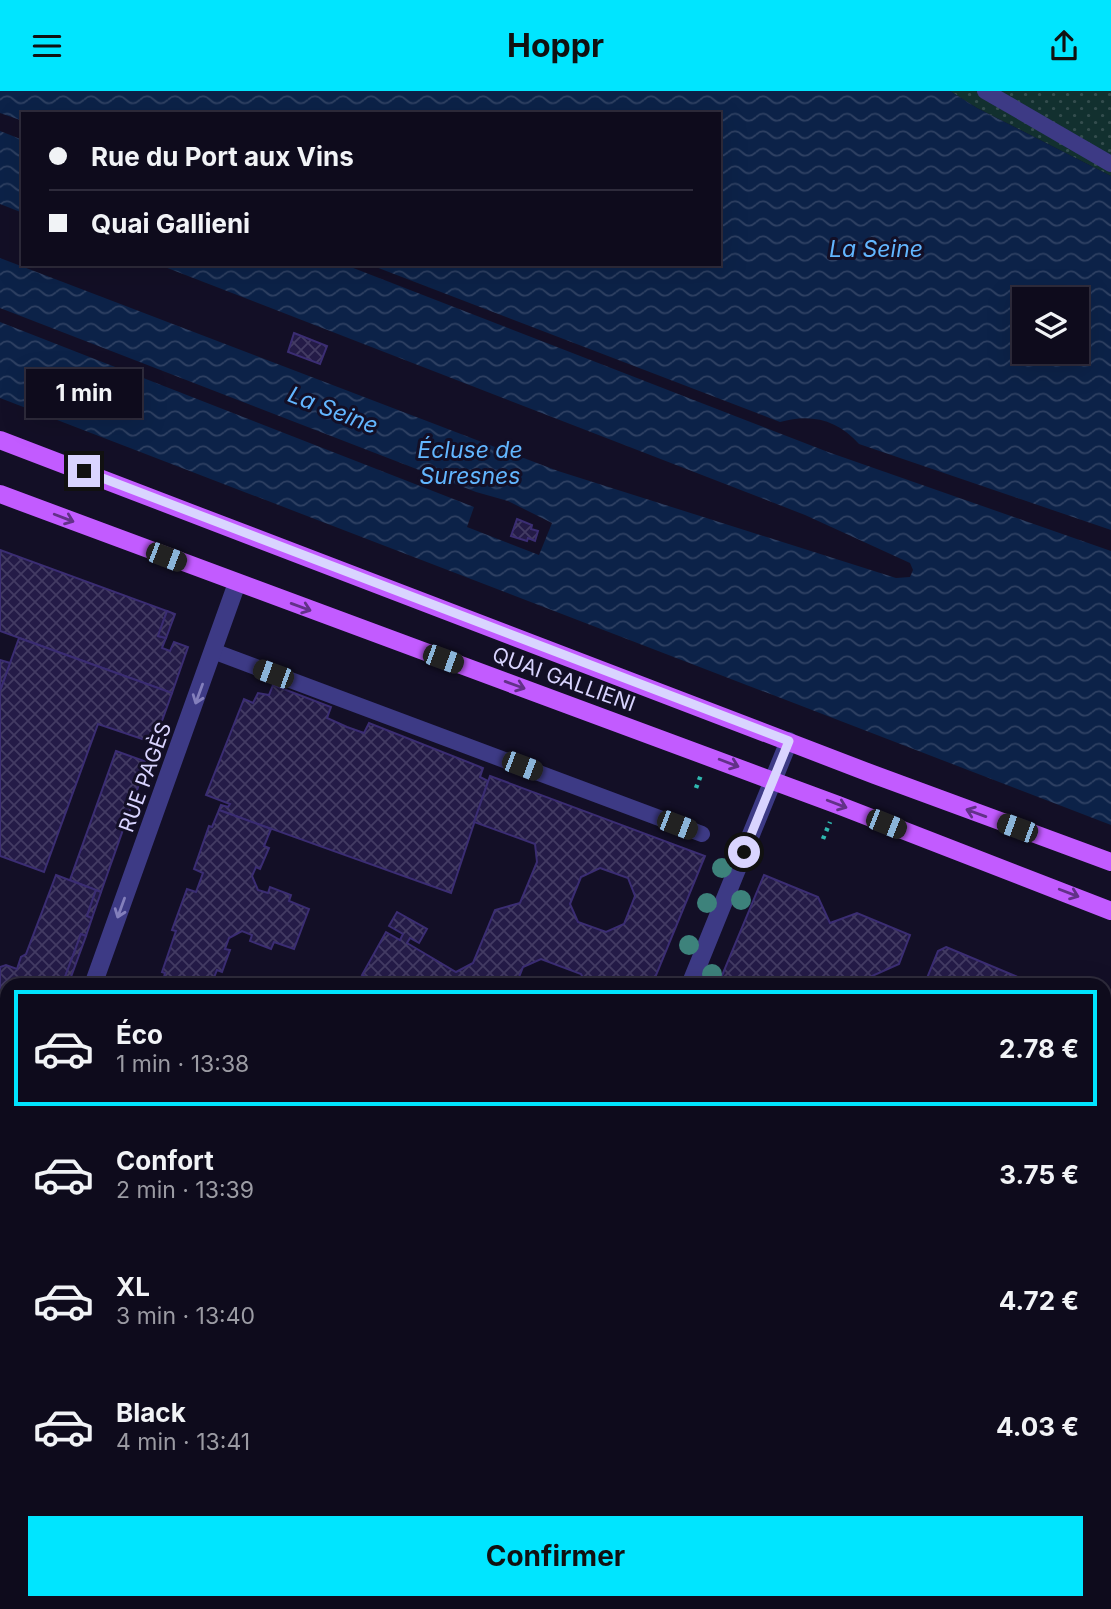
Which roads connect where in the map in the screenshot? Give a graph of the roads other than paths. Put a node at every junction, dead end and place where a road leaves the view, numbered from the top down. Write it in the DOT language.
graph roads {
  1 [pos="985,91"];
  2 [pos="1111,164"];
  3 [pos="0,440"];
  4 [pos="0,494"];
  5 [pos="237,583"];
  6 [pos="213,651"];
  7 [pos="789,741"];
  8 [pos="773,780"];
  9 [pos="702,834"];
  10 [pos="1111,862"];
  11 [pos="1111,911"];
  12 [pos="96,978"];
  13 [pos="693,978"];
  1 -- 2 [label="lane"];
  3 -- 7 [label="main road, QUAI GALLIENI"];
  4 -- 5 [label="main road, QUAI GALLIENI, one-way"];
  5 -- 6 [label="street, RUE PAGÈS"];
  5 -- 8 [label="main road, QUAI GALLIENI, one-way"];
  6 -- 9 [label="lane"];
  6 -- 12 [label="street, RUE PAGÈS, one-way"];
  7 -- 8 [label="street"];
  10 -- 7 [label="main road, QUAI GALLIENI, one-way"];
  8 -- 11 [label="main road, QUAI GALLIENI, one-way"];
  8 -- 13 [label="street"];
}
